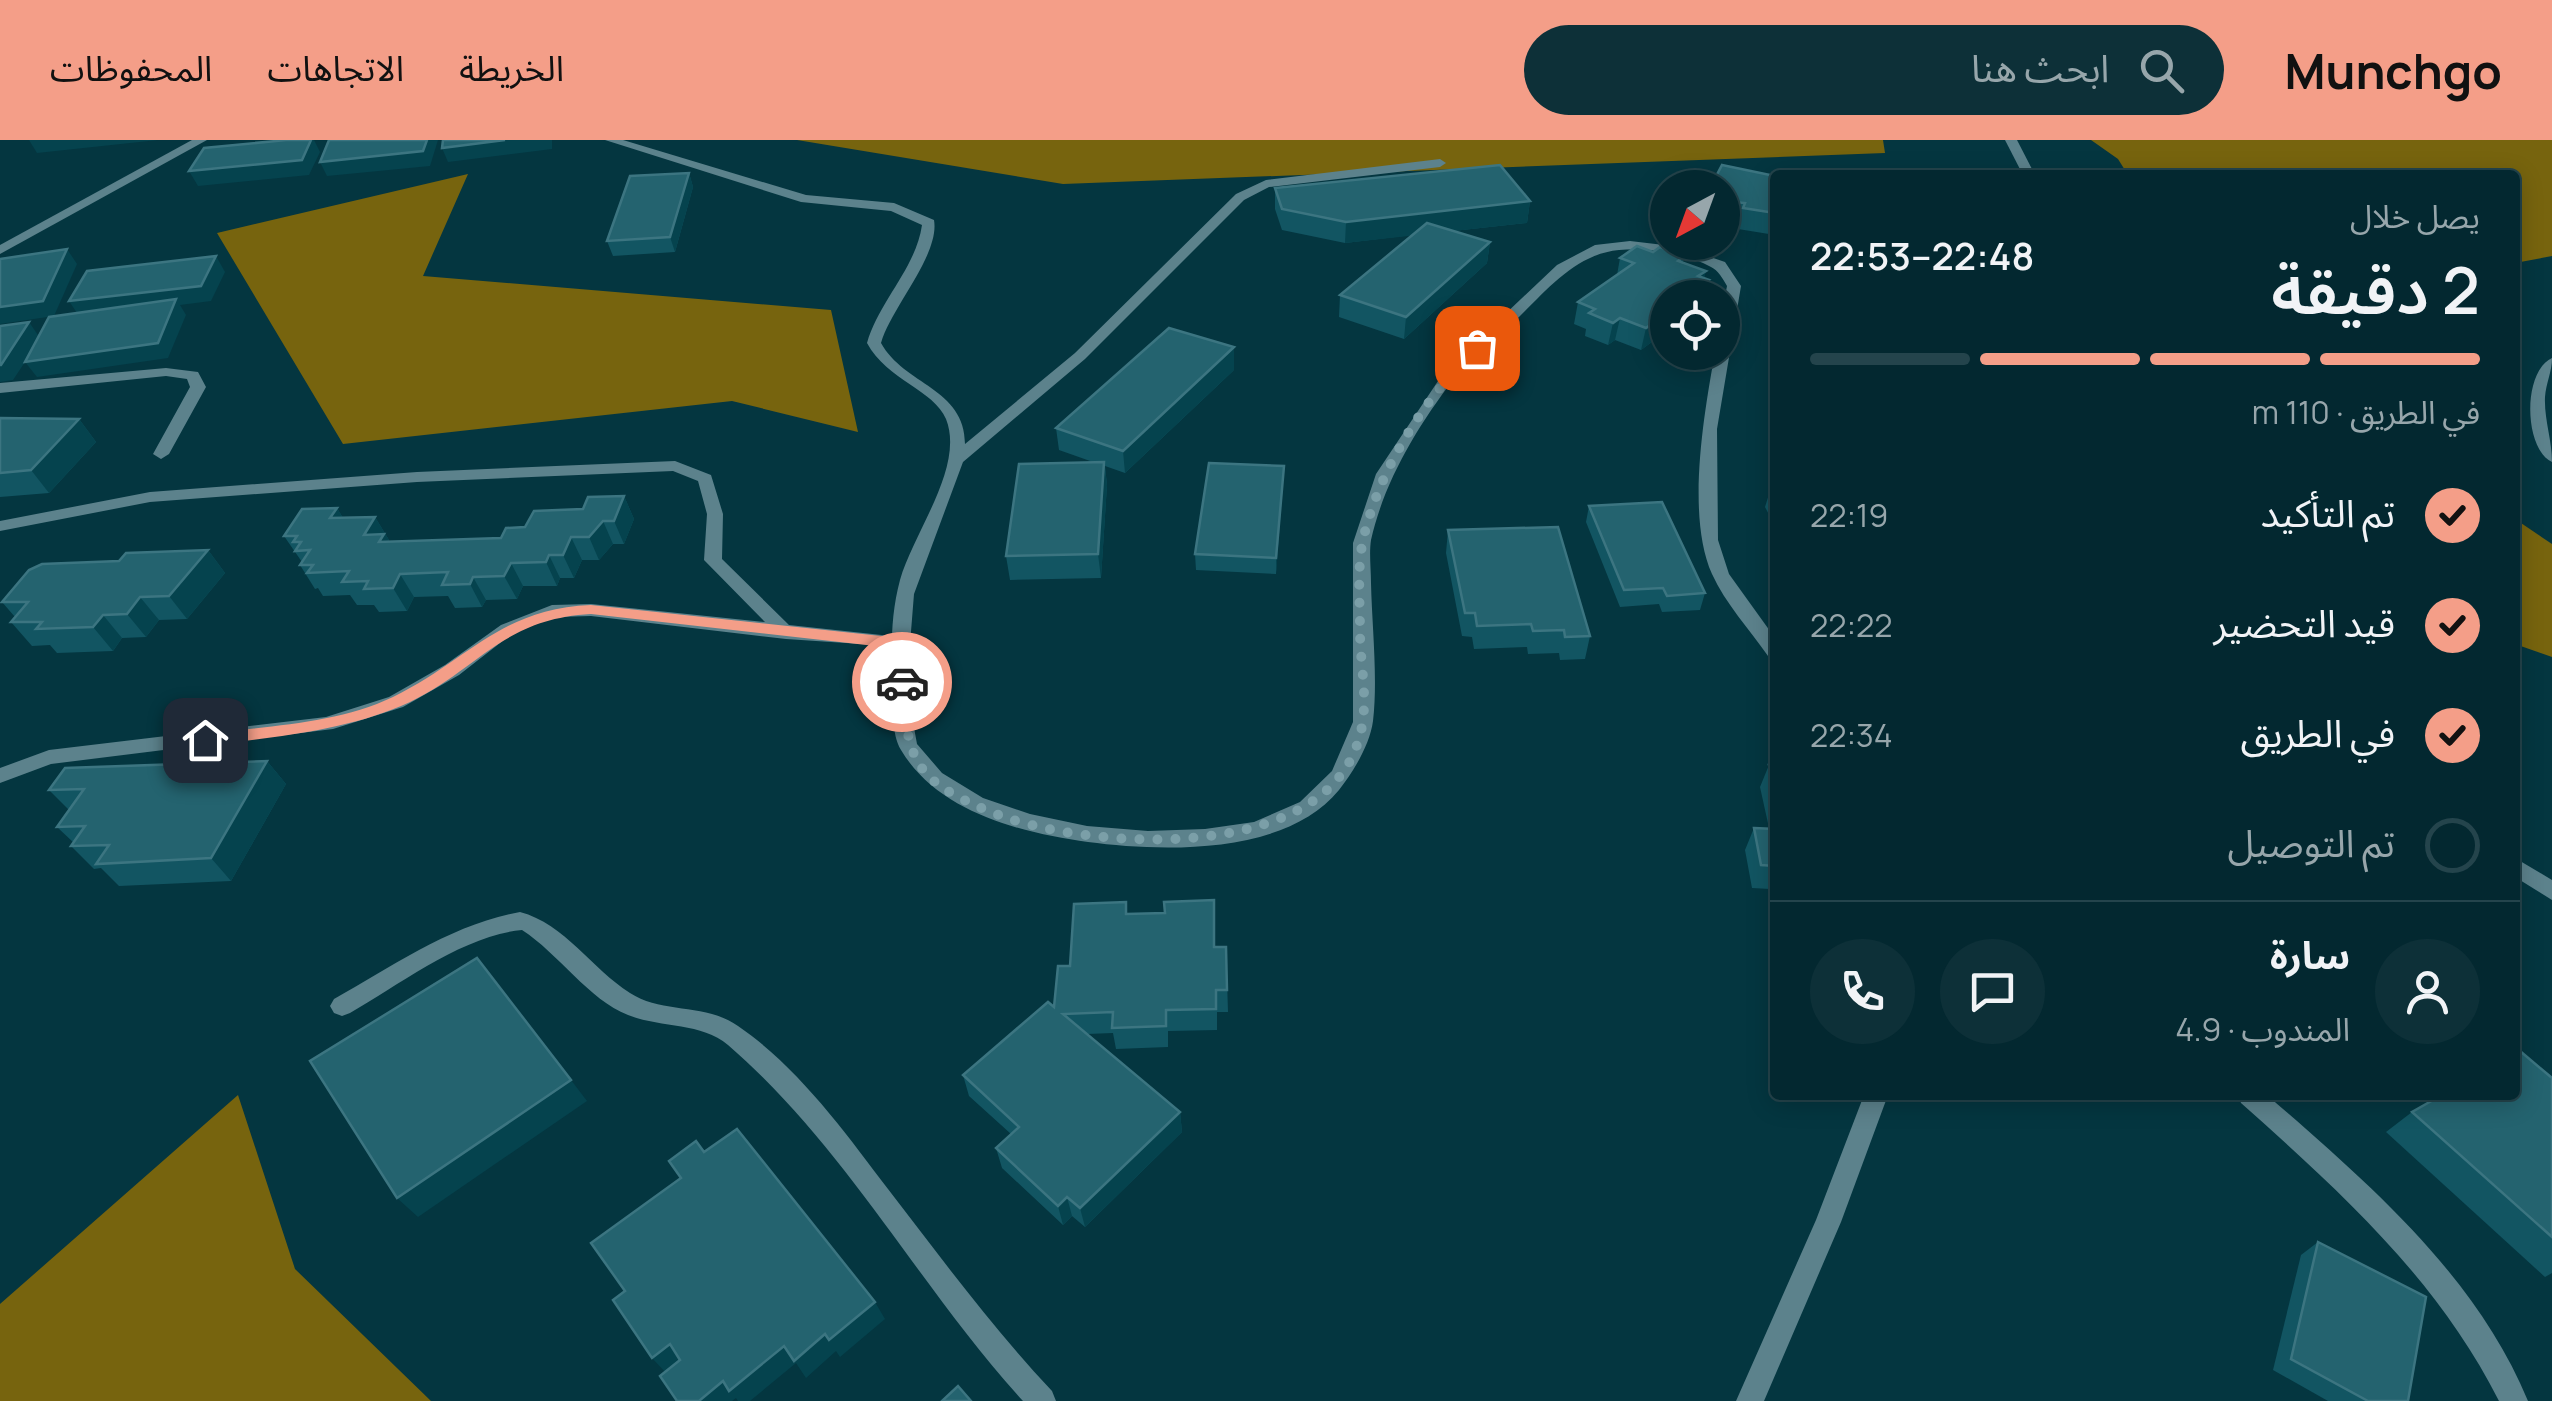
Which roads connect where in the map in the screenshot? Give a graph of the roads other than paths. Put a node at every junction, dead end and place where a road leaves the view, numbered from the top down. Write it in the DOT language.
graph roads {
  1 [pos="201,140"];
  2 [pos="611,140"];
  3 [pos="2011,140"];
  4 [pos="1440,163"];
  5 [pos="2026,170"];
  6 [pos="0,250"];
  7 [pos="2552,362"];
  8 [pos="0,388"];
  9 [pos="161,454"];
  10 [pos="2552,457"];
  11 [pos="953,462"];
  12 [pos="0,526"];
  13 [pos="786,633"];
  14 [pos="900,643"];
  15 [pos="1770,645"];
  16 [pos="0,776"];
  17 [pos="2520,869"];
  18 [pos="2552,891"];
  19 [pos="342,1006"];
  20 [pos="1874,1100"];
  21 [pos="2256,1100"];
  22 [pos="1042,1401"];
  23 [pos="1750,1401"];
  24 [pos="2514,1401"];
  1 -- 6 [label="street"];
  2 -- 11 [label="street"];
  3 -- 5 [label="street"];
  4 -- 11 [label="street"];
  7 -- 10 [label="street"];
  8 -- 9 [label="street"];
  11 -- 14 [label="street"];
  12 -- 13 [label="street"];
  13 -- 14 [label="street"];
  13 -- 16 [label="street"];
  14 -- 15 [label="street"];
  17 -- 18 [label="street"];
  19 -- 22 [label="street"];
  20 -- 23 [label="street"];
  21 -- 24 [label="street"];
}
